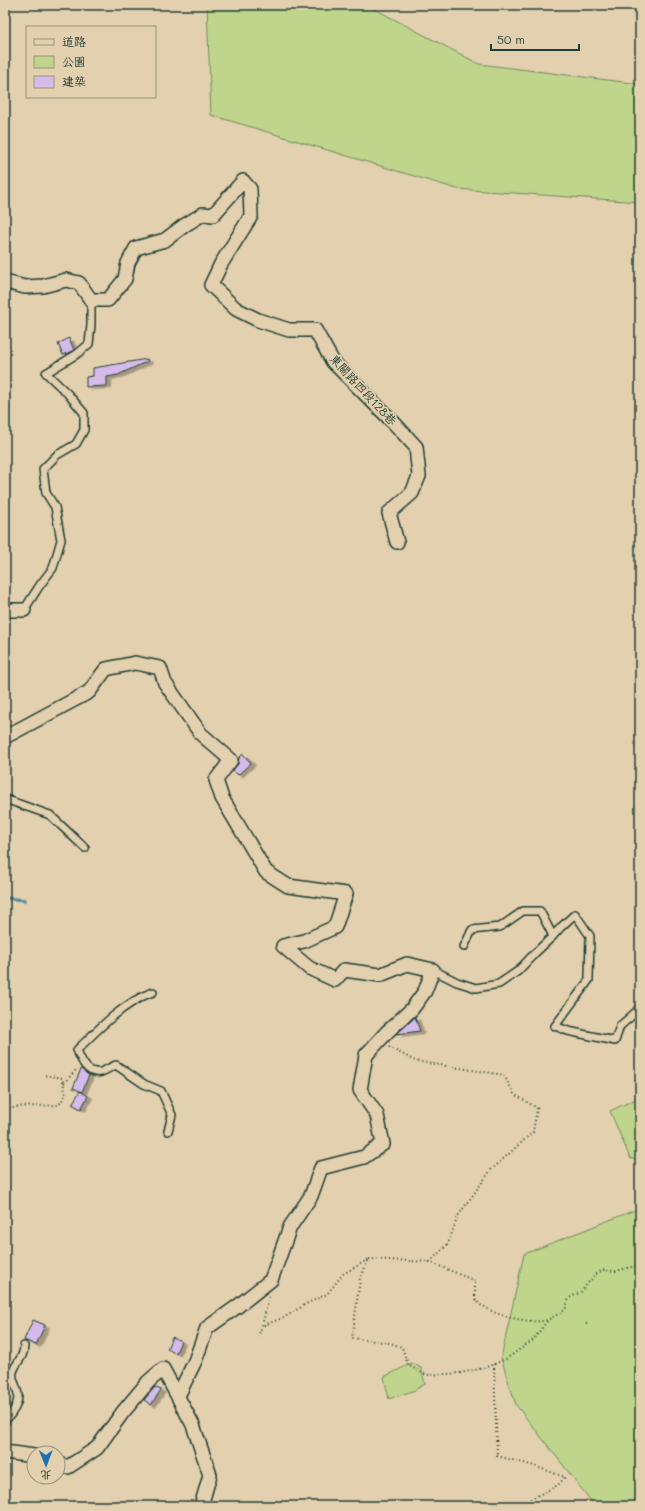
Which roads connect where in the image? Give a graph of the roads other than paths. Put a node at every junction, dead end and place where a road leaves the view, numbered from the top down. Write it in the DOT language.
graph roads {
  1 [pos="5,282"];
  2 [pos="91,300"];
  3 [pos="397,542"];
  4 [pos="5,610"];
  5 [pos="24,610"];
  6 [pos="5,737"];
  7 [pos="5,799"];
  8 [pos="85,848"];
  9 [pos="553,936"];
  10 [pos="464,947"];
  11 [pos="433,970"];
  12 [pos="153,992"];
  13 [pos="640,1006"];
  14 [pos="168,1131"];
  15 [pos="24,1346"];
  16 [pos="178,1396"];
  17 [pos="5,1421"];
  18 [pos="5,1452"];
  19 [pos="26,1455"];
  20 [pos="66,1466"];
  21 [pos="201,1506"];
  1 -- 2 [label="street"];
  2 -- 3 [label="street, 東關路四段128巷"];
  2 -- 5 [label="lane"];
  4 -- 5 [label="street"];
  6 -- 11 [label="street"];
  7 -- 8 [label="lane"];
  9 -- 10 [label="lane"];
  9 -- 11 [label="lane"];
  9 -- 13 [label="lane"];
  11 -- 16 [label="street"];
  12 -- 14 [label="lane"];
  15 -- 17 [label="lane"];
  16 -- 20 [label="street"];
  16 -- 21 [label="street"];
  18 -- 19 [label="street"];
}
